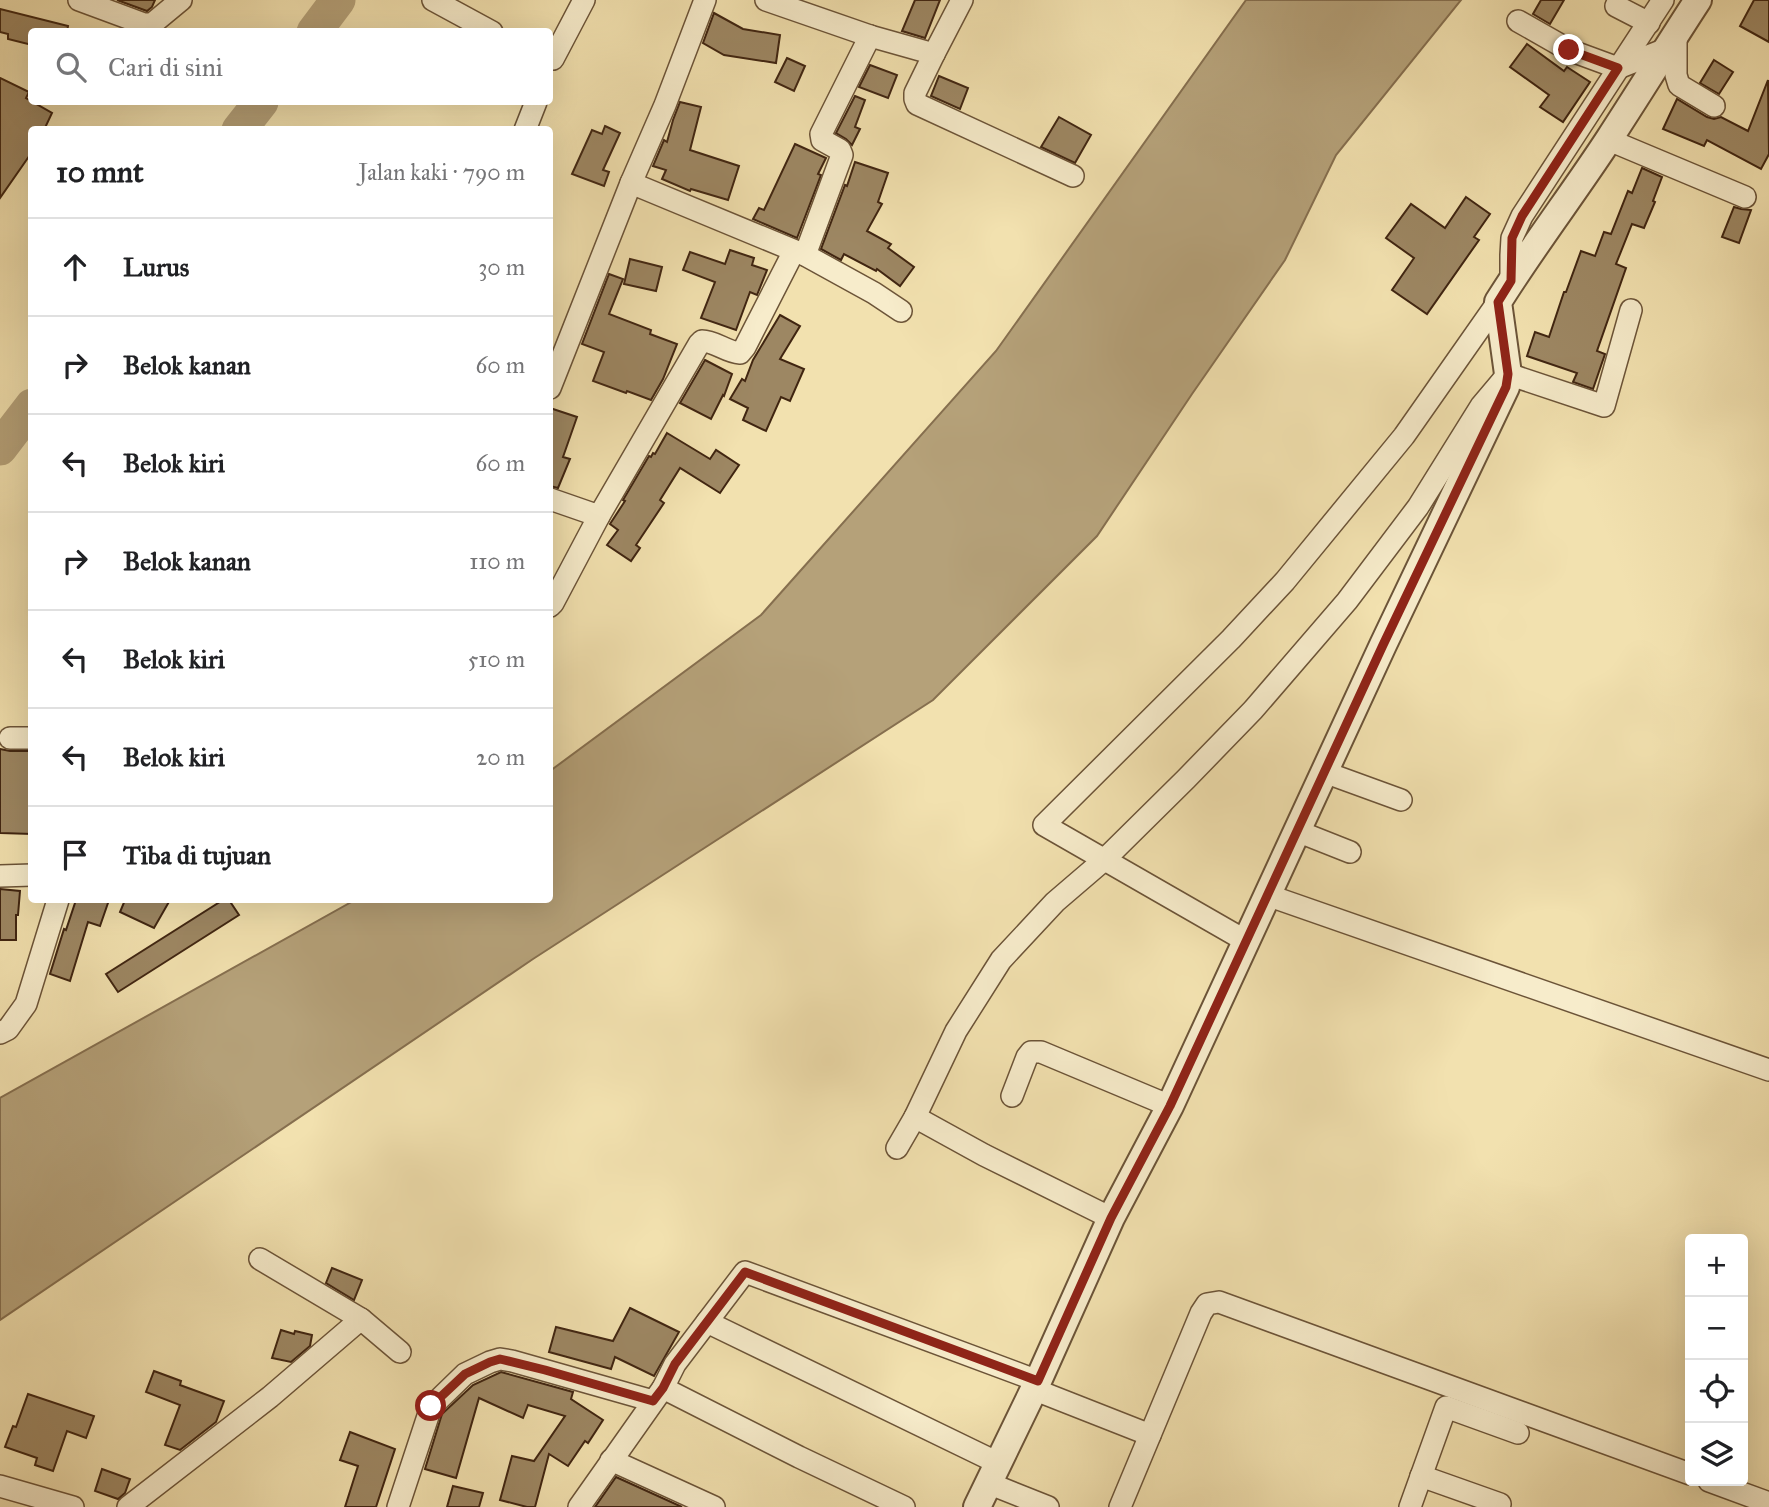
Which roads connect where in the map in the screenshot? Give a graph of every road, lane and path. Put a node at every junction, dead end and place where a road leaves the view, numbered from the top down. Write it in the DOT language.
graph roads {
  1 [pos="79,0"];
  2 [pos="181,0"];
  3 [pos="433,0"];
  4 [pos="584,0"];
  5 [pos="705,0"];
  6 [pos="766,0"];
  7 [pos="962,0"];
  8 [pos="1663,0"];
  9 [pos="1698,0"];
  10 [pos="1616,6"];
  11 [pos="1518,21"];
  12 [pos="1649,23"];
  13 [pos="485,28"];
  14 [pos="870,36"];
  15 [pos="1671,41"];
  16 [pos="934,54"];
  17 [pos="553,58"];
  18 [pos="1618,68"];
  19 [pos="535,105"];
  20 [pos="1714,106"];
  21 [pos="526,126"];
  22 [pos="1609,140"];
  23 [pos="1073,176"];
  24 [pos="631,183"];
  25 [pos="1745,197"];
  26 [pos="800,253"];
  27 [pos="1504,291"];
  28 [pos="1631,310"];
  29 [pos="901,312"];
  30 [pos="1507,366"];
  31 [pos="553,379"];
  32 [pos="553,500"];
  33 [pos="599,516"];
  34 [pos="553,604"];
  35 [pos="1324,772"];
  36 [pos="1401,800"];
  37 [pos="1297,831"];
  38 [pos="1350,852"];
  39 [pos="1104,860"];
  40 [pos="28,875"];
  41 [pos="0,876"];
  42 [pos="1267,895"];
  43 [pos="57,903"];
  44 [pos="1246,941"];
  45 [pos="0,1033"];
  46 [pos="1769,1070"];
  47 [pos="1012,1097"];
  48 [pos="1170,1106"];
  49 [pos="915,1117"];
  50 [pos="897,1148"];
  51 [pos="1111,1218"];
  52 [pos="261,1259"];
  53 [pos="361,1319"];
  54 [pos="707,1322"];
  55 [pos="400,1352"];
  56 [pos="1035,1385"];
  57 [pos="658,1395"];
  58 [pos="1518,1433"];
  59 [pos="1150,1435"];
  60 [pos="611,1460"];
  61 [pos="1685,1472"];
  62 [pos="993,1473"];
  63 [pos="1421,1476"];
  64 [pos="0,1486"];
  65 [pos="1723,1486"];
  66 [pos="1769,1503"];
  67 [pos="1500,1504"];
  68 [pos="74,1507"];
  69 [pos="128,1507"];
  70 [pos="398,1507"];
  71 [pos="579,1507"];
  72 [pos="714,1507"];
  73 [pos="904,1507"];
  74 [pos="976,1507"];
  75 [pos="1048,1507"];
  76 [pos="1121,1507"];
  77 [pos="1410,1507"];
  1 -- 2 [label="street"];
  3 -- 13 [label="street"];
  4 -- 17 [label="street"];
  5 -- 24 [label="street"];
  6 -- 14 [label="street"];
  7 -- 16 [label="street"];
  8 -- 12 [label="street"];
  9 -- 15 [label="street"];
  10 -- 12 [label="street"];
  11 -- 18 [label="street"];
  12 -- 18 [label="street"];
  14 -- 16 [label="street"];
  14 -- 26 [label="street"];
  15 -- 18 [label="street"];
  15 -- 20 [label="street"];
  15 -- 22 [label="street"];
  16 -- 23 [label="street"];
  18 -- 27 [label="street"];
  19 -- 21 [label="street"];
  22 -- 25 [label="street"];
  22 -- 27 [label="street"];
  24 -- 26 [label="street"];
  24 -- 31 [label="street"];
  26 -- 29 [label="street"];
  26 -- 33 [label="street"];
  27 -- 30 [label="street"];
  27 -- 39 [label="street"];
  28 -- 30 [label="street"];
  30 -- 35 [label="street"];
  30 -- 39 [label="street"];
  32 -- 33 [label="street"];
  33 -- 34 [label="street"];
  35 -- 36 [label="street"];
  35 -- 37 [label="street"];
  37 -- 38 [label="street"];
  37 -- 42 [label="street"];
  39 -- 44 [label="street"];
  39 -- 49 [label="street"];
  40 -- 41 [label="street"];
  42 -- 44 [label="street"];
  42 -- 46 [label="street"];
  43 -- 45 [label="street"];
  44 -- 48 [label="street"];
  47 -- 48 [label="street"];
  48 -- 51 [label="street"];
  49 -- 50 [label="street"];
  49 -- 51 [label="street"];
  51 -- 56 [label="street"];
  52 -- 53 [label="street"];
  53 -- 55 [label="street"];
  53 -- 69 [label="street"];
  54 -- 56 [label="street"];
  54 -- 57 [label="street"];
  54 -- 62 [label="street"];
  56 -- 59 [label="street"];
  56 -- 62 [label="street"];
  57 -- 60 [label="street"];
  57 -- 70 [label="street"];
  57 -- 73 [label="street"];
  58 -- 63 [label="street"];
  59 -- 61 [label="street"];
  59 -- 76 [label="street"];
  60 -- 71 [label="street"];
  60 -- 72 [label="street"];
  62 -- 74 [label="street"];
  62 -- 75 [label="street"];
  63 -- 67 [label="street"];
  63 -- 77 [label="street"];
  64 -- 68 [label="street"];
  65 -- 66 [label="street"];
}
